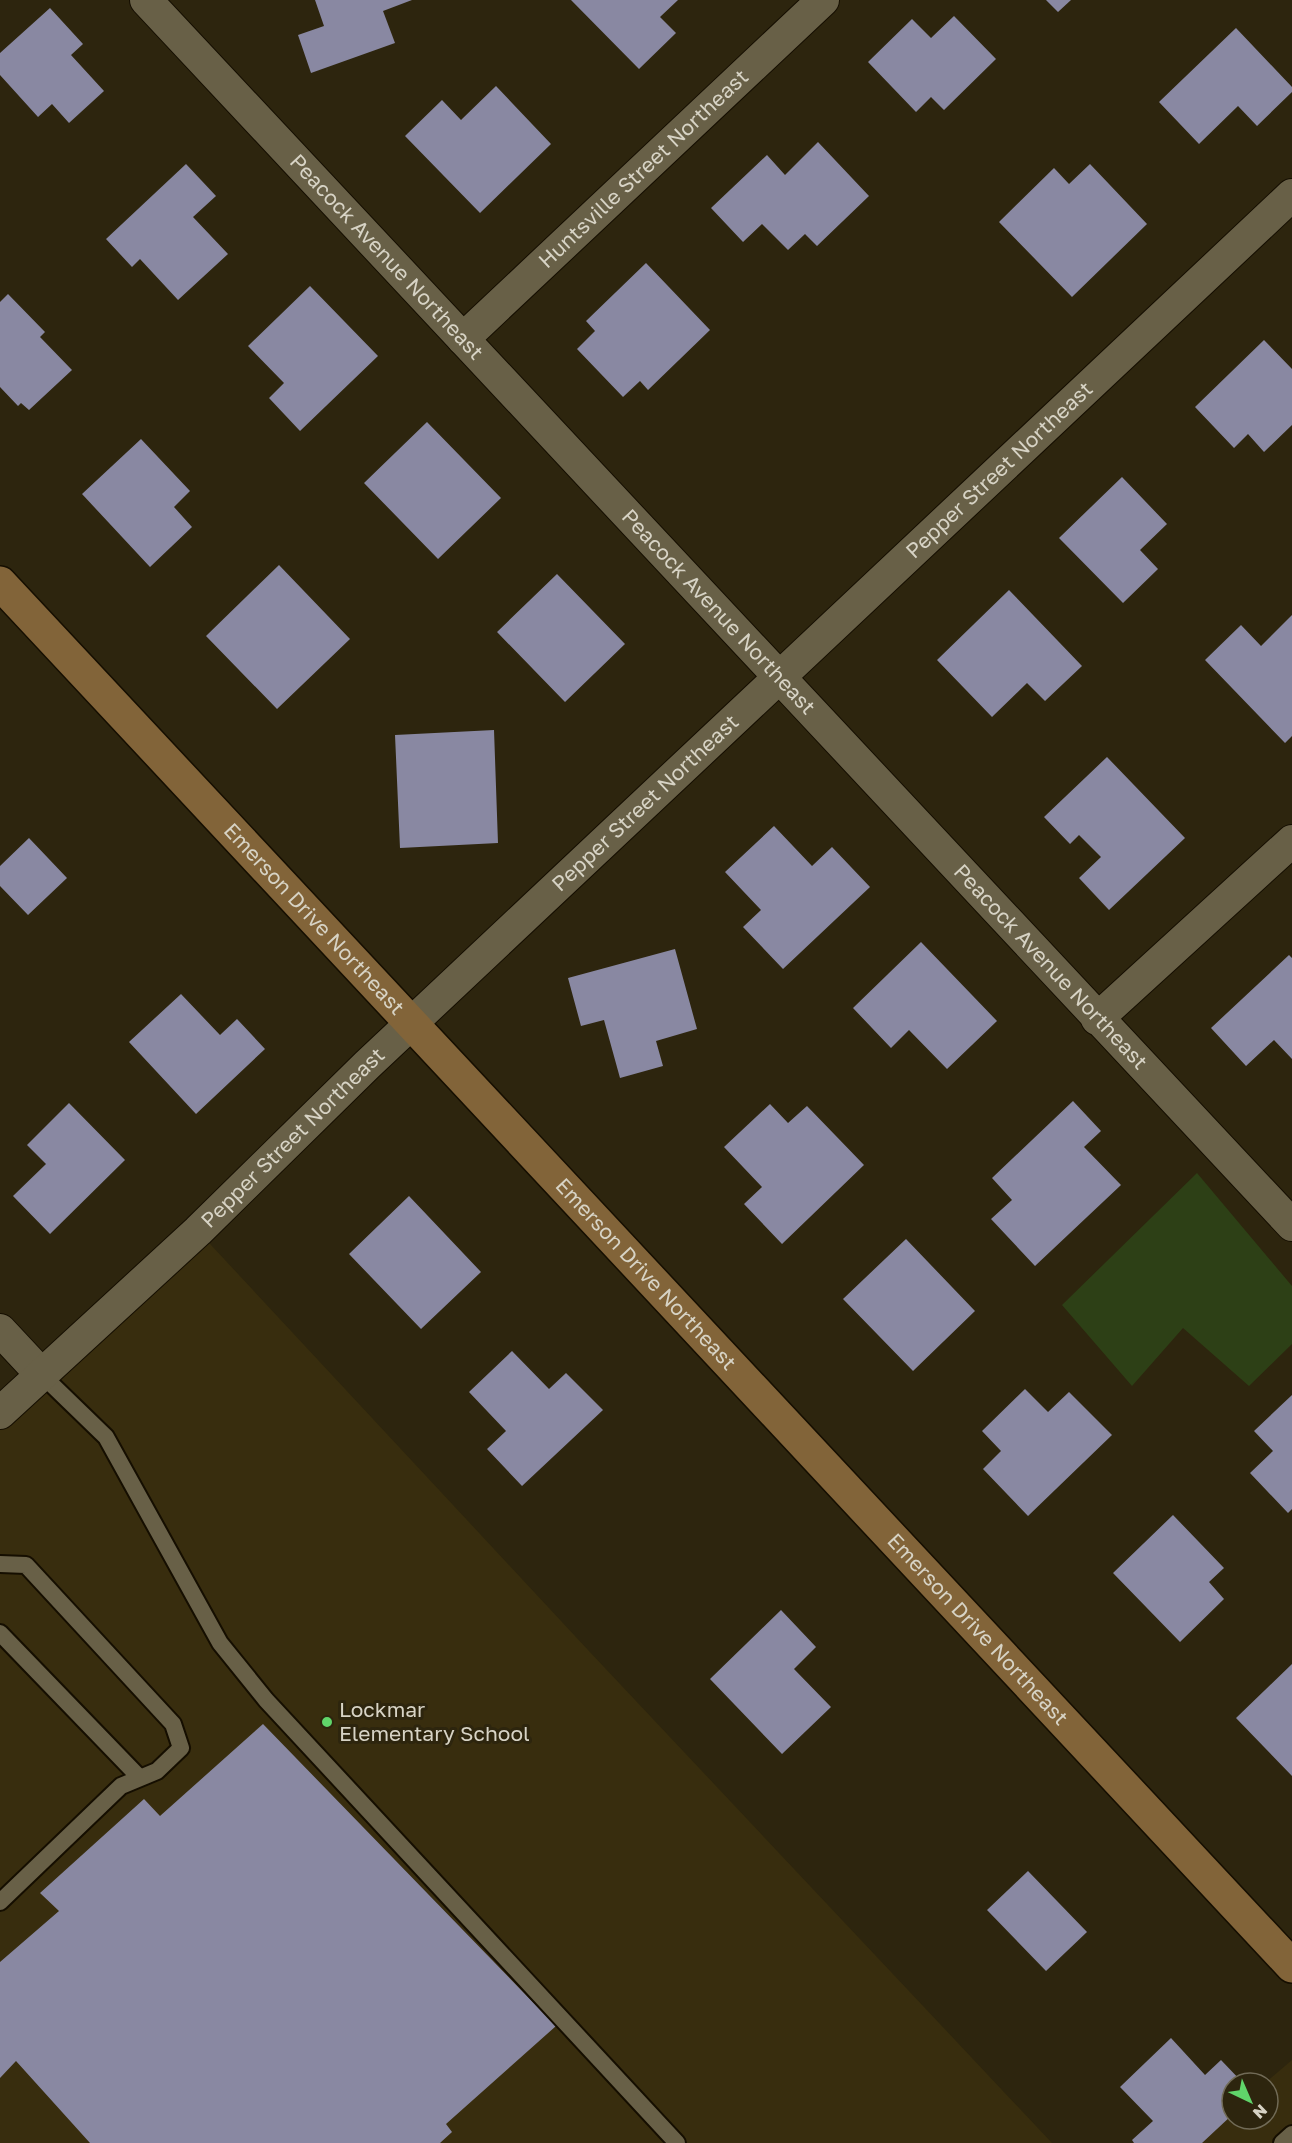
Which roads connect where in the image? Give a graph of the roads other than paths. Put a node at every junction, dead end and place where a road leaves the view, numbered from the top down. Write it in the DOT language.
graph roads {
  1 [pos="146,0"];
  2 [pos="823,0"];
  3 [pos="1292,195"];
  4 [pos="463,339"];
  5 [pos="0,583"];
  6 [pos="779,678"];
  7 [pos="1292,841"];
  8 [pos="1097,1019"];
  9 [pos="412,1024"];
  10 [pos="1292,1225"];
  11 [pos="0,1330"];
  12 [pos="42,1375"];
  13 [pos="0,1413"];
  14 [pos="0,1564"];
  15 [pos="0,1634"];
  16 [pos="140,1778"];
  17 [pos="0,1902"];
  18 [pos="1292,1966"];
  19 [pos="1292,2134"];
  20 [pos="674,2141"];
  21 [pos="1282,2143"];
  1 -- 4 [label="street, Peacock Avenue Northeast"];
  2 -- 4 [label="street, Huntsville Street Northeast"];
  3 -- 6 [label="street, Pepper Street Northeast"];
  4 -- 6 [label="street, Peacock Avenue Northeast"];
  5 -- 9 [label="street, Emerson Drive Northeast"];
  6 -- 8 [label="street, Peacock Avenue Northeast"];
  6 -- 9 [label="street, Pepper Street Northeast"];
  7 -- 8 [label="street"];
  8 -- 10 [label="street, Peacock Avenue Northeast"];
  9 -- 12 [label="street, Pepper Street Northeast"];
  9 -- 18 [label="street, Emerson Drive Northeast"];
  11 -- 12 [label="street"];
  12 -- 13 [label="street, Pepper Street Northeast"];
  12 -- 20 [label="lane"];
  14 -- 16 [label="lane"];
  15 -- 16 [label="lane"];
  16 -- 17 [label="lane"];
  19 -- 21 [label="lane"];
}
